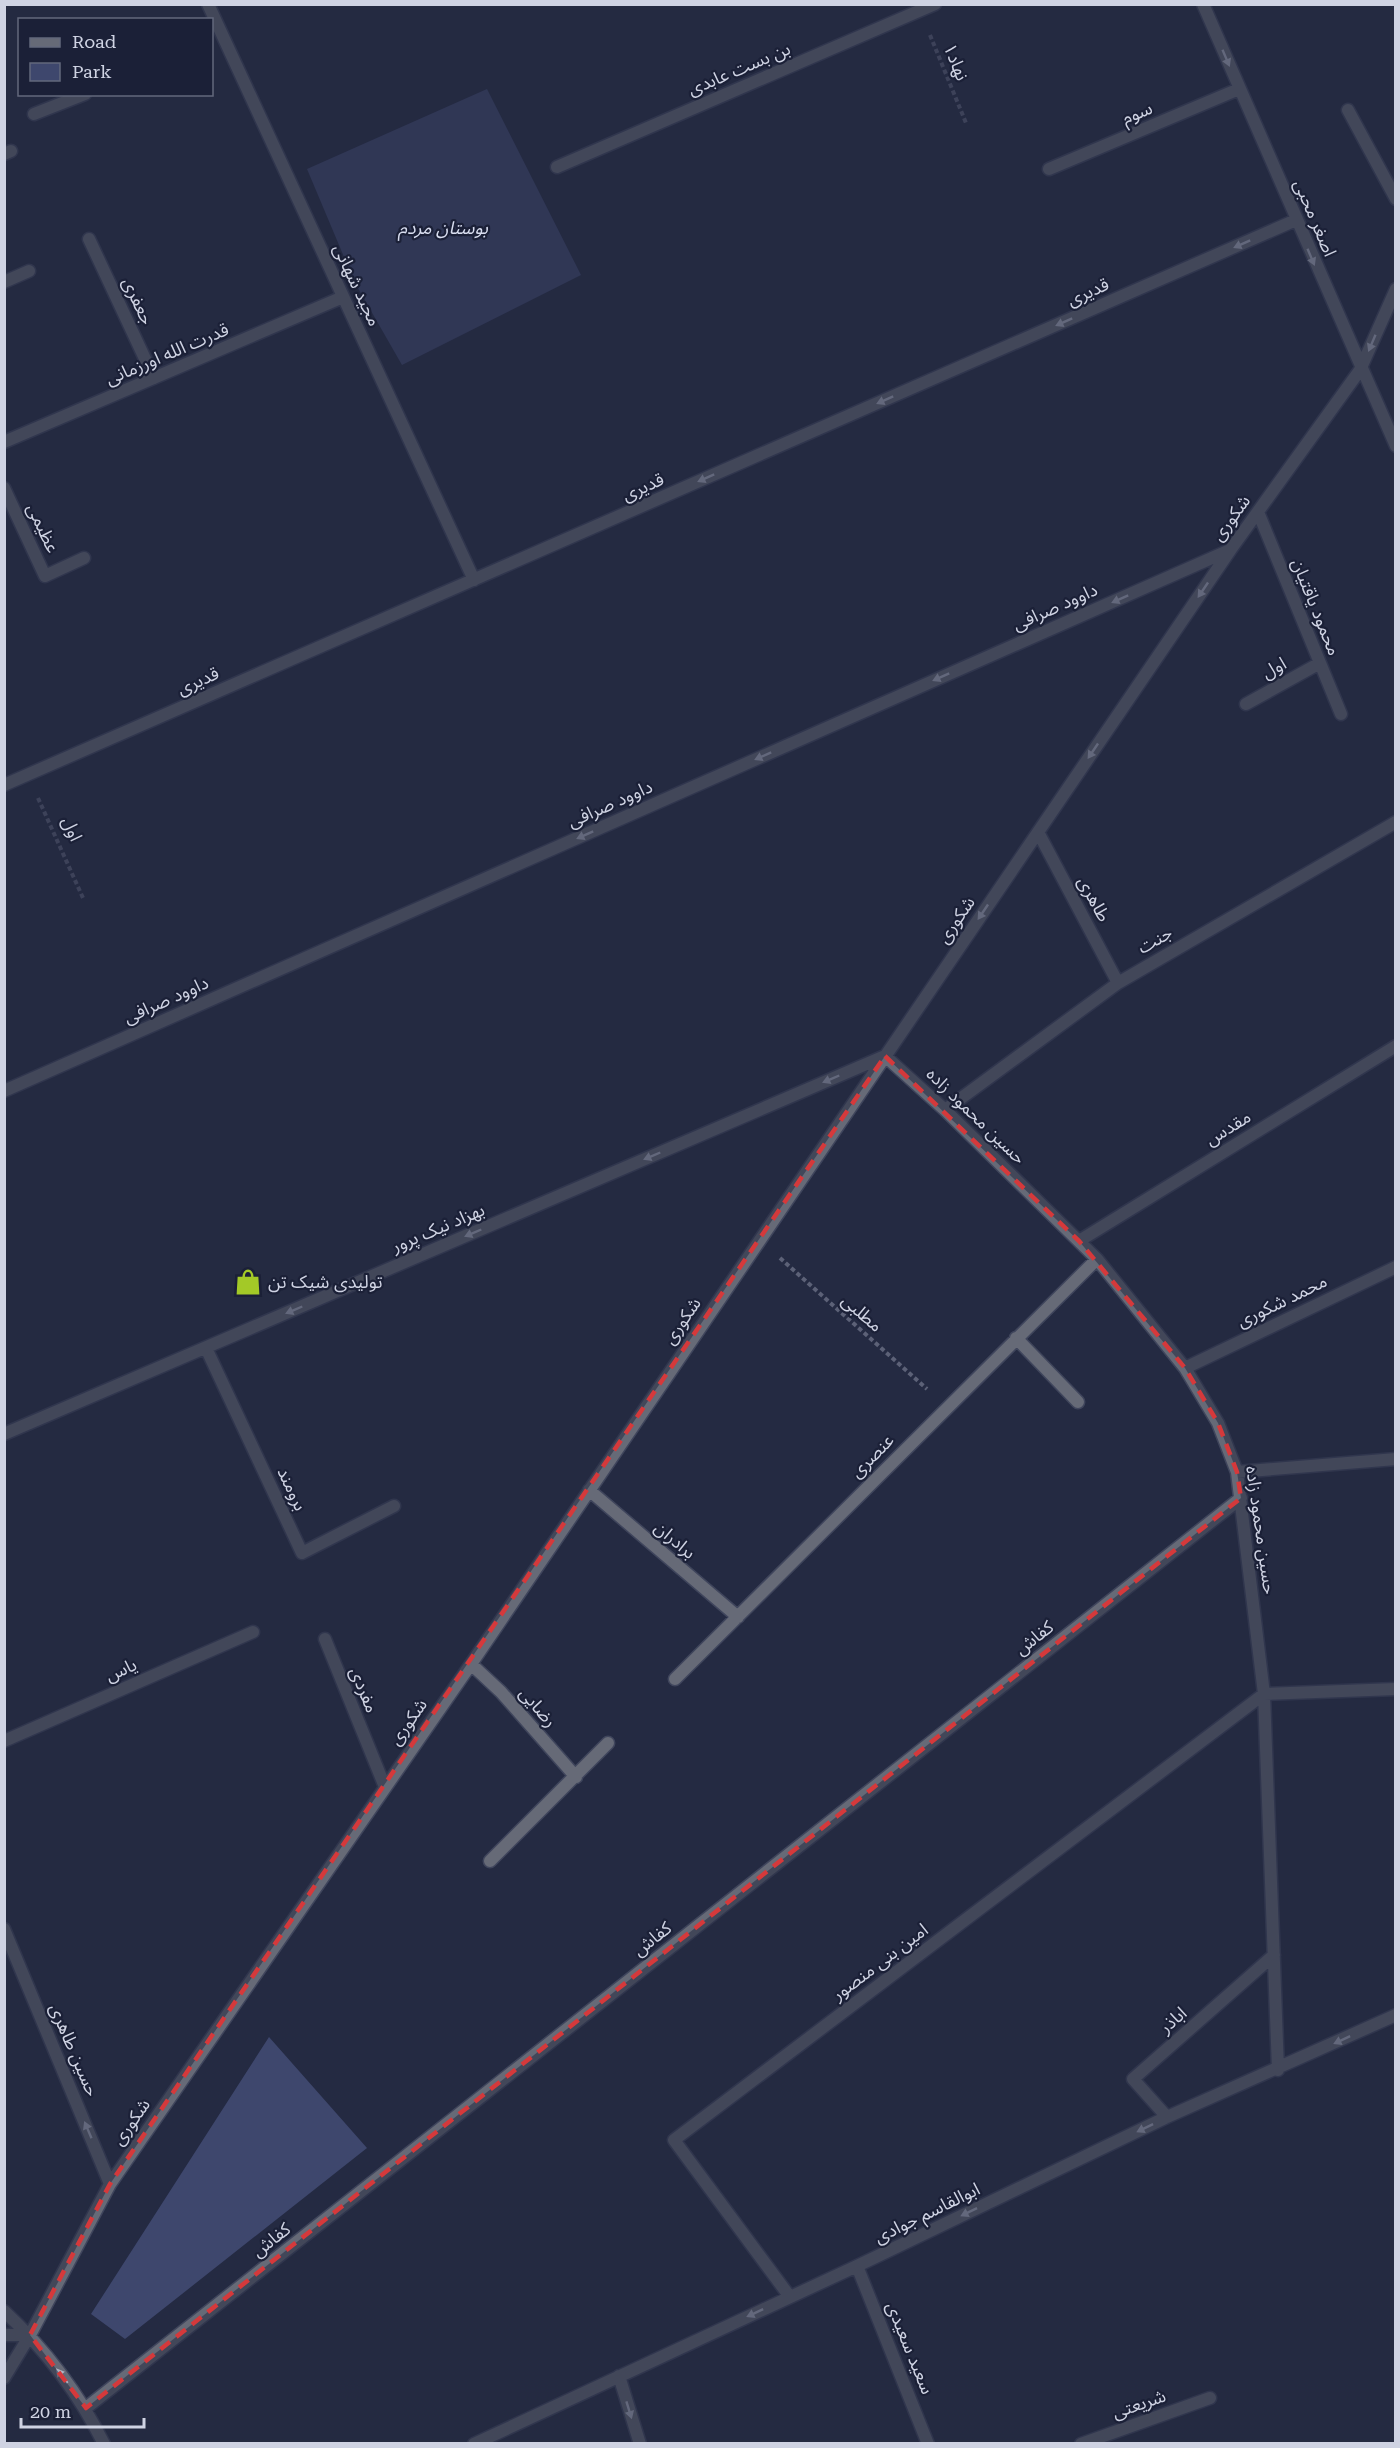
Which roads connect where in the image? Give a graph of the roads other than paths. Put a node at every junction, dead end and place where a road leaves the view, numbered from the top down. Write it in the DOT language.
graph roads {
  1 [pos="208,4"];
  2 [pos="935,4"];
  3 [pos="1203,4"];
  4 [pos="224,40"];
  5 [pos="213,45"];
  6 [pos="1239,89"];
  7 [pos="80,96"];
  8 [pos="1348,110"];
  9 [pos="34,114"];
  10 [pos="557,168"];
  11 [pos="1049,169"];
  12 [pos="1395,199"];
  13 [pos="1296,220"];
  14 [pos="89,239"];
  15 [pos="29,271"];
  16 [pos="4,282"];
  17 [pos="1395,289"];
  18 [pos="343,297"];
  19 [pos="1360,370"];
  20 [pos="154,378"];
  21 [pos="4,442"];
  22 [pos="1395,446"];
  23 [pos="4,488"];
  24 [pos="1258,512"];
  25 [pos="1231,549"];
  26 [pos="84,558"];
  27 [pos="474,580"];
  28 [pos="1320,663"];
  29 [pos="1246,704"];
  30 [pos="1341,714"];
  31 [pos="4,785"];
  32 [pos="1395,822"];
  33 [pos="1038,832"];
  34 [pos="1118,983"];
  35 [pos="1395,1046"];
  36 [pos="885,1056"];
  37 [pos="4,1091"];
  38 [pos="945,1110"];
  39 [pos="1079,1241"];
  40 [pos="1097,1259"];
  41 [pos="1395,1267"];
  42 [pos="1016,1338"];
  43 [pos="206,1348"];
  44 [pos="1185,1368"];
  45 [pos="1078,1402"];
  46 [pos="4,1434"];
  47 [pos="1395,1460"];
  48 [pos="1237,1472"];
  49 [pos="589,1490"];
  50 [pos="1240,1498"];
  51 [pos="394,1506"];
  52 [pos="738,1617"];
  53 [pos="253,1632"];
  54 [pos="325,1639"];
  55 [pos="471,1664"];
  56 [pos="675,1679"];
  57 [pos="1395,1689"];
  58 [pos="1264,1695"];
  59 [pos="4,1741"];
  60 [pos="608,1743"];
  61 [pos="576,1777"];
  62 [pos="385,1787"];
  63 [pos="490,1861"];
  64 [pos="4,1929"];
  65 [pos="1275,1955"];
  66 [pos="1395,2015"];
  67 [pos="1278,2070"];
  68 [pos="1167,2117"];
  69 [pos="110,2184"];
  70 [pos="857,2266"];
  71 [pos="790,2297"];
  72 [pos="4,2311"];
  73 [pos="4,2335"];
  74 [pos="30,2335"];
  75 [pos="619,2376"];
  76 [pos="4,2378"];
  77 [pos="1210,2398"];
  78 [pos="86,2408"];
  79 [pos="104,2444"];
  80 [pos="474,2444"];
  81 [pos="640,2444"];
  82 [pos="928,2444"];
  83 [pos="1081,2444"];
  1 -- 4 [label="street, مجید شهانی"];
  2 -- 10 [label="street, بن بست عابدی"];
  3 -- 6 [label="street, اصغر محبی, one-way"];
  4 -- 5 [label="street"];
  4 -- 18 [label="street, مجید شهانی"];
  6 -- 11 [label="street, سوم"];
  6 -- 13 [label="street, اصغر محبی"];
  7 -- 9 [label="street"];
  8 -- 12 [label="street"];
  13 -- 19 [label="street, اصغر محبی, one-way"];
  13 -- 27 [label="street, قدیری, one-way"];
  14 -- 20 [label="street, جعفری"];
  15 -- 16 [label="street"];
  17 -- 19 [label="street, شکوری, one-way"];
  18 -- 20 [label="street, قدرت الله اورزمانی"];
  18 -- 27 [label="street, مجید شهانی"];
  19 -- 22 [label="street, اصغر محبی"];
  19 -- 24 [label="street, شکوری"];
  20 -- 21 [label="street, قدرت الله اورزمانی"];
  23 -- 26 [label="street, عظیمی"];
  24 -- 25 [label="street, شکوری"];
  24 -- 28 [label="street, محمود یاقتیان"];
  25 -- 33 [label="street, شکوری, one-way"];
  25 -- 37 [label="street, داوود صرافی, one-way"];
  27 -- 31 [label="street, قدیری"];
  28 -- 29 [label="street, اول"];
  28 -- 30 [label="street, محمود یاقتیان"];
  32 -- 34 [label="street, جنت"];
  33 -- 34 [label="street, طاهری"];
  33 -- 36 [label="street, شکوری, one-way"];
  34 -- 38 [label="street, جنت"];
  35 -- 39 [label="street, مقدس"];
  36 -- 38 [label="street, حسین محمود زاده"];
  36 -- 43 [label="street, بهزاد نیک پرور, one-way"];
  36 -- 49 [label="street, شکوری"];
  38 -- 39 [label="street, حسین محمود زاده"];
  39 -- 40 [label="street, حسین محمود زاده"];
  40 -- 42 [label="street, عنصری"];
  40 -- 44 [label="street, حسین محمود زاده"];
  41 -- 44 [label="street, محمد شکوری"];
  42 -- 45 [label="street"];
  42 -- 52 [label="street, عنصری"];
  43 -- 46 [label="street, بهزاد نیک پرور"];
  43 -- 51 [label="street, برومند"];
  44 -- 48 [label="street, حسین محمود زاده"];
  47 -- 48 [label="street"];
  48 -- 50 [label="street, حسین محمود زاده"];
  49 -- 52 [label="street, برادران"];
  49 -- 55 [label="street, شکوری"];
  50 -- 58 [label="street, حسین محمود زاده"];
  50 -- 78 [label="street, کفاش"];
  52 -- 56 [label="street, عنصری"];
  53 -- 59 [label="street, یاس"];
  54 -- 62 [label="street, مفردی"];
  55 -- 61 [label="street, رضایی"];
  55 -- 62 [label="street, شکوری"];
  57 -- 58 [label="street"];
  58 -- 65 [label="street, حسین محمود زاده"];
  58 -- 71 [label="street, امین بنی منصور"];
  60 -- 61 [label="street"];
  61 -- 63 [label="street"];
  62 -- 69 [label="street, شکوری"];
  69 -- 64 [label="street, حسین طاهری, one-way"];
  65 -- 67 [label="street, حسین محمود زاده"];
  65 -- 68 [label="street, اباذر"];
  66 -- 67 [label="street, ابوالقاسم جوادی, one-way"];
  67 -- 68 [label="street, ابوالقاسم جوادی"];
  68 -- 70 [label="street, ابوالقاسم جوادی, one-way"];
  69 -- 74 [label="street, شکوری"];
  70 -- 71 [label="street, ابوالقاسم جوادی"];
  70 -- 82 [label="street, سعید سعیدی"];
  71 -- 75 [label="street, ابوالقاسم جوادی, one-way"];
  72 -- 74 [label="street"];
  73 -- 74 [label="street"];
  74 -- 76 [label="street, شکوری"];
  78 -- 74 [label="street, one-way"];
  75 -- 80 [label="street, ابوالقاسم جوادی"];
  75 -- 81 [label="street, one-way"];
  77 -- 83 [label="street, شریعتی"];
  78 -- 79 [label="street"];
}
